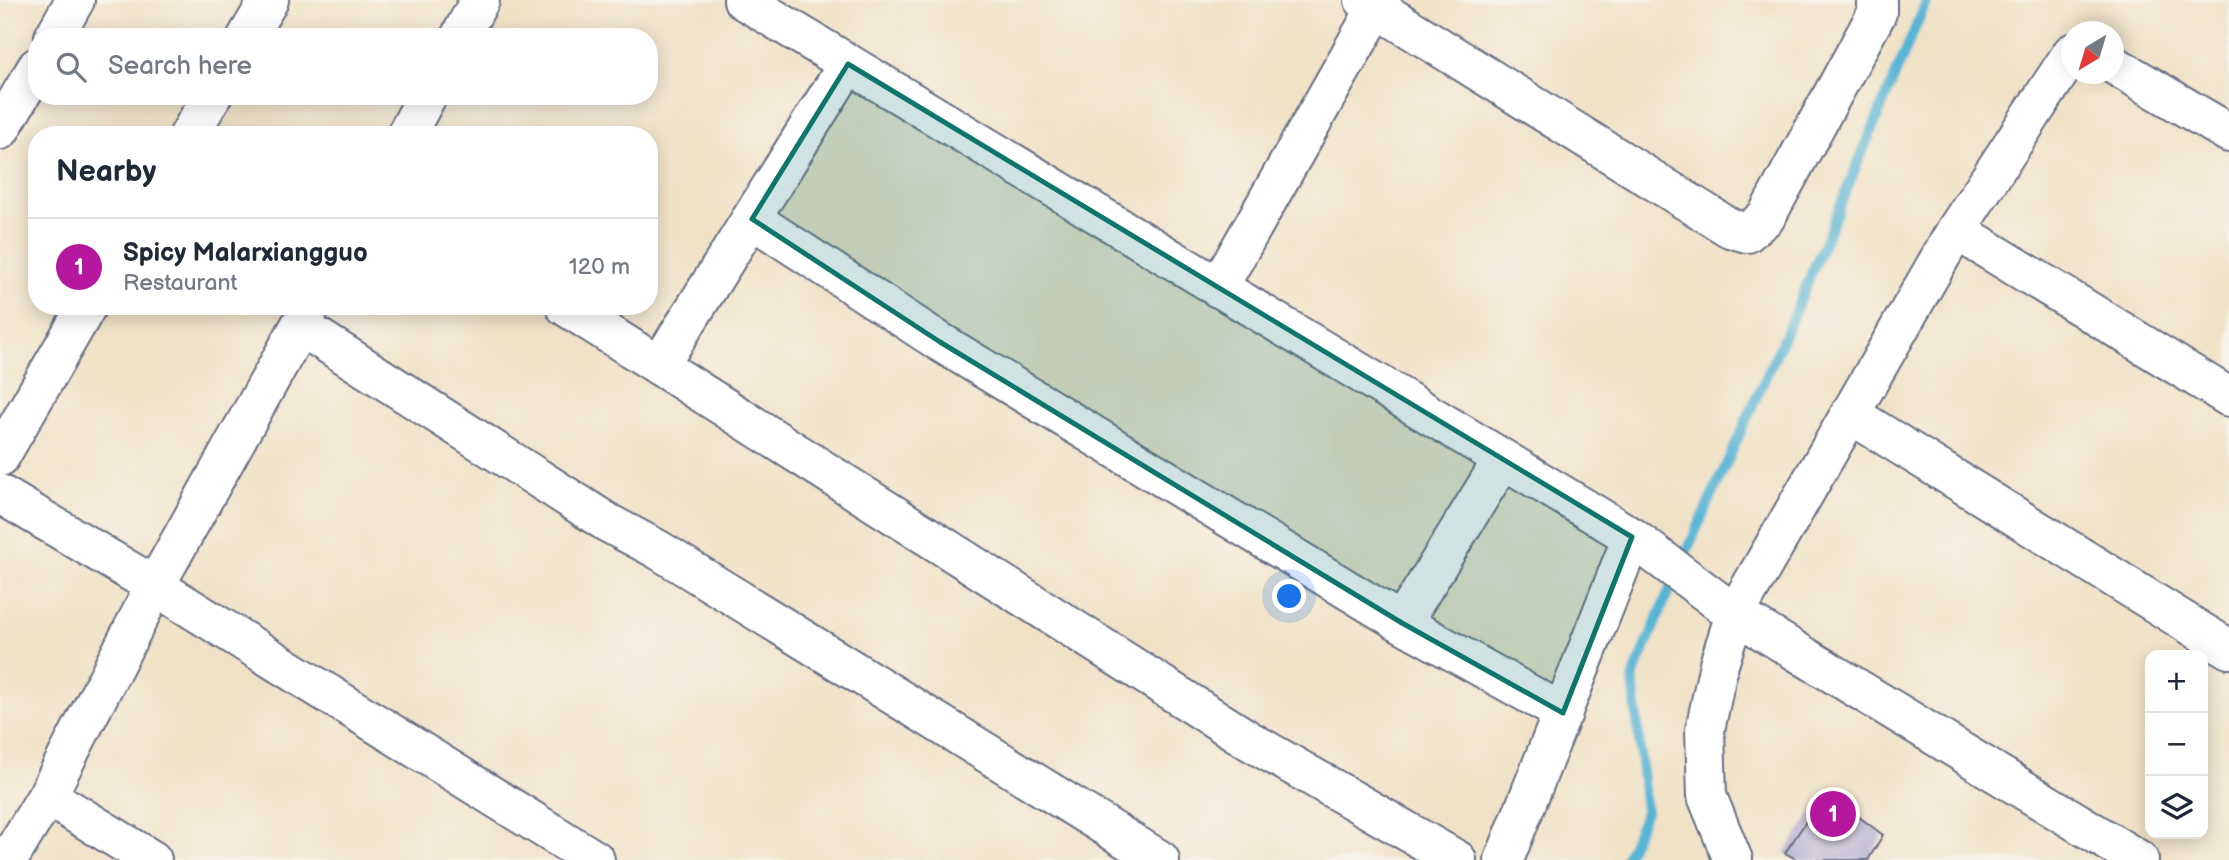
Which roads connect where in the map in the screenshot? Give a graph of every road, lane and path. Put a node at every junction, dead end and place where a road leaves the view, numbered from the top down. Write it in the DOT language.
graph roads {
  1 [pos="75,0"];
  2 [pos="269,0"];
  3 [pos="480,0"];
  4 [pos="743,0"];
  5 [pos="1877,0"];
  6 [pos="1374,2"];
  7 [pos="59,28"];
  8 [pos="252,28"];
  9 [pos="465,28"];
  10 [pos="848,64"];
  11 [pos="2061,68"];
  12 [pos="2124,71"];
  13 [pos="28,83"];
  14 [pos="207,105"];
  15 [pos="422,105"];
  16 [pos="194,126"];
  17 [pos="411,126"];
  18 [pos="0,131"];
  19 [pos="2229,133"];
  20 [pos="752,219"];
  21 [pos="1956,230"];
  22 [pos="1218,288"];
  23 [pos="82,315"];
  24 [pos="579,315"];
  25 [pos="305,316"];
  26 [pos="659,366"];
  27 [pos="2229,397"];
  28 [pos="1850,414"];
  29 [pos="0,457"];
  30 [pos="1503,459"];
  31 [pos="0,494"];
  32 [pos="1632,537"];
  33 [pos="155,586"];
  34 [pos="1735,614"];
  35 [pos="1402,622"];
  36 [pos="2229,649"];
  37 [pos="1563,713"];
  38 [pos="47,796"];
  39 [pos="8,860"];
  40 [pos="152,860"];
  41 [pos="595,860"];
  42 [pos="1160,860"];
  43 [pos="1457,860"];
  44 [pos="1504,860"];
  45 [pos="1733,860"];
  46 [pos="2139,860"];
  1 -- 7 [label="street"];
  2 -- 8 [label="street"];
  3 -- 9 [label="street"];
  4 -- 10 [label="street"];
  5 -- 6 [label="street"];
  6 -- 22 [label="street"];
  10 -- 20 [label="street"];
  10 -- 22 [label="street"];
  11 -- 21 [label="street"];
  12 -- 19 [label="street"];
  13 -- 18 [label="street"];
  14 -- 16 [label="street"];
  15 -- 17 [label="street"];
  20 -- 26 [label="street"];
  20 -- 35 [label="street"];
  21 -- 27 [label="street"];
  21 -- 28 [label="street"];
  22 -- 30 [label="street"];
  23 -- 29 [label="street"];
  24 -- 26 [label="street"];
  25 -- 33 [label="street"];
  25 -- 42 [label="street"];
  26 -- 43 [label="street"];
  28 -- 34 [label="street"];
  28 -- 36 [label="street"];
  30 -- 32 [label="street"];
  30 -- 35 [label="street"];
  31 -- 33 [label="street"];
  32 -- 34 [label="street"];
  32 -- 37 [label="street"];
  33 -- 38 [label="street"];
  33 -- 41 [label="street"];
  34 -- 45 [label="street"];
  34 -- 46 [label="street"];
  35 -- 37 [label="street"];
  37 -- 44 [label="street"];
  38 -- 39 [label="street"];
  38 -- 40 [label="street"];
}
